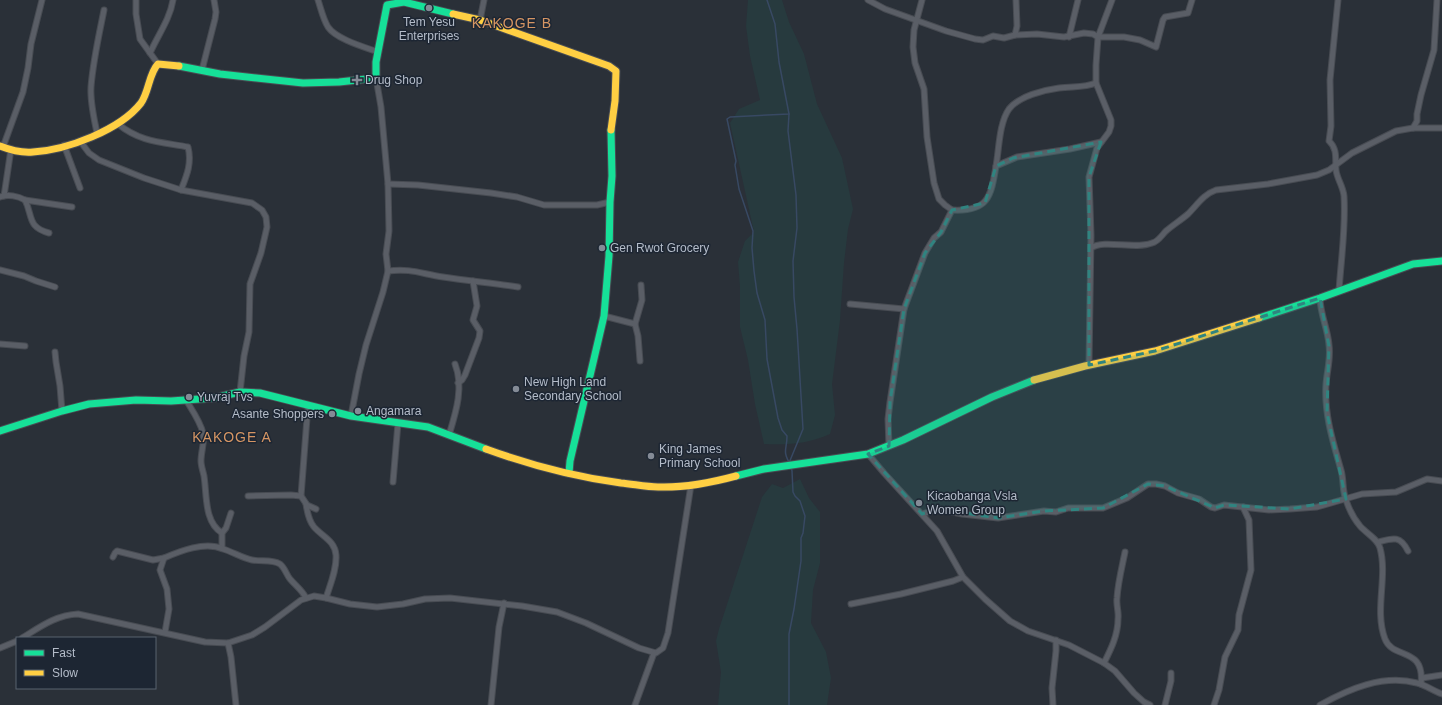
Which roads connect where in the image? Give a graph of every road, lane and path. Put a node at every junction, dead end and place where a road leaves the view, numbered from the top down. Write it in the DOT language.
graph roads {
  1 [pos="42,0"];
  2 [pos="136,0"];
  3 [pos="173,0"];
  4 [pos="214,0"];
  5 [pos="318,0"];
  6 [pos="484,0"];
  7 [pos="868,0"];
  8 [pos="922,0"];
  9 [pos="1016,0"];
  10 [pos="1078,0"];
  11 [pos="1112,0"];
  12 [pos="1192,0"];
  13 [pos="1338,0"];
  14 [pos="1437,0"];
  15 [pos="104,10"];
  16 [pos="480,20"];
  17 [pos="917,20"];
  18 [pos="1015,35"];
  19 [pos="1069,37"];
  20 [pos="1098,37"];
  21 [pos="378,52"];
  22 [pos="150,53"];
  23 [pos="158,64"];
  24 [pos="202,70"];
  25 [pos="376,78"];
  26 [pos="1096,83"];
  27 [pos="118,124"];
  28 [pos="1413,128"];
  29 [pos="1442,128"];
  30 [pos="97,133"];
  31 [pos="80,141"];
  32 [pos="1101,142"];
  33 [pos="64,145"];
  34 [pos="2,147"];
  35 [pos="11,149"];
  36 [pos="1336,164"];
  37 [pos="996,166"];
  38 [pos="388,184"];
  39 [pos="80,188"];
  40 [pos="181,190"];
  41 [pos="2,196"];
  42 [pos="25,200"];
  43 [pos="610,202"];
  44 [pos="72,207"];
  45 [pos="952,210"];
  46 [pos="49,233"];
  47 [pos="1091,248"];
  48 [pos="1442,261"];
  49 [pos="0,270"];
  50 [pos="388,271"];
  51 [pos="473,282"];
  52 [pos="642,285"];
  53 [pos="55,287"];
  54 [pos="518,287"];
  55 [pos="1339,291"];
  56 [pos="1320,298"];
  57 [pos="850,304"];
  58 [pos="904,309"];
  59 [pos="604,316"];
  60 [pos="635,324"];
  61 [pos="0,344"];
  62 [pos="25,346"];
  63 [pos="55,352"];
  64 [pos="640,361"];
  65 [pos="455,364"];
  66 [pos="1088,365"];
  67 [pos="458,383"];
  68 [pos="240,392"];
  69 [pos="186,400"];
  70 [pos="308,404"];
  71 [pos="62,411"];
  72 [pos="351,416"];
  73 [pos="398,423"];
  74 [pos="0,431"];
  75 [pos="449,434"];
  76 [pos="889,446"];
  77 [pos="868,454"];
  78 [pos="569,473"];
  79 [pos="1442,481"];
  80 [pos="394,482"];
  81 [pos="691,485"];
  82 [pos="248,496"];
  83 [pos="301,496"];
  84 [pos="1346,499"];
  85 [pos="306,504"];
  86 [pos="1243,507"];
  87 [pos="316,508"];
  88 [pos="231,513"];
  89 [pos="922,514"];
  90 [pos="222,533"];
  91 [pos="1378,542"];
  92 [pos="222,548"];
  93 [pos="1408,551"];
  94 [pos="1125,552"];
  95 [pos="113,557"];
  96 [pos="164,558"];
  97 [pos="154,560"];
  98 [pos="160,570"];
  99 [pos="963,577"];
  100 [pos="306,598"];
  101 [pos="326,598"];
  102 [pos="504,603"];
  103 [pos="851,604"];
  104 [pos="165,632"];
  105 [pos="24,637"];
  106 [pos="1056,640"];
  107 [pos="16,641"];
  108 [pos="228,643"];
  109 [pos="0,648"];
  110 [pos="654,653"];
  111 [pos="1104,663"];
  112 [pos="1171,673"];
  113 [pos="1442,675"];
  114 [pos="1422,681"];
  115 [pos="1442,694"];
  116 [pos="236,705"];
  117 [pos="492,705"];
  118 [pos="635,705"];
  119 [pos="1053,705"];
  120 [pos="1150,705"];
  121 [pos="1165,705"];
  122 [pos="1214,705"];
  123 [pos="1320,705"];
  1 -- 34 [label="street"];
  2 -- 22 [label="street"];
  3 -- 22 [label="street"];
  4 -- 24 [label="street"];
  5 -- 21 [label="street"];
  6 -- 16 [label="street"];
  7 -- 17 [label="street"];
  8 -- 17 [label="street"];
  9 -- 18 [label="street"];
  10 -- 19 [label="street"];
  11 -- 20 [label="street"];
  12 -- 20 [label="street"];
  13 -- 36 [label="street"];
  14 -- 28 [label="street"];
  15 -- 30 [label="street"];
  16 -- 21 [label="street"];
  16 -- 43 [label="street"];
  17 -- 18 [label="street"];
  17 -- 45 [label="street"];
  18 -- 19 [label="street"];
  19 -- 20 [label="street"];
  20 -- 26 [label="street"];
  21 -- 25 [label="street"];
  22 -- 23 [label="street"];
  23 -- 24 [label="street"];
  23 -- 27 [label="street"];
  24 -- 25 [label="street"];
  25 -- 38 [label="street"];
  26 -- 32 [label="street"];
  26 -- 37 [label="street"];
  27 -- 30 [label="street"];
  27 -- 40 [label="street"];
  28 -- 29 [label="street"];
  28 -- 36 [label="street"];
  30 -- 31 [label="street"];
  31 -- 33 [label="street"];
  31 -- 40 [label="street"];
  32 -- 37 [label="street"];
  32 -- 47 [label="street"];
  33 -- 35 [label="street"];
  33 -- 39 [label="street"];
  34 -- 35 [label="street"];
  35 -- 41 [label="street"];
  36 -- 47 [label="street"];
  36 -- 55 [label="street"];
  37 -- 45 [label="street"];
  38 -- 43 [label="street"];
  38 -- 50 [label="street"];
  40 -- 68 [label="street"];
  41 -- 42 [label="street"];
  42 -- 44 [label="street"];
  42 -- 46 [label="street"];
  43 -- 59 [label="street"];
  45 -- 58 [label="street"];
  47 -- 66 [label="street"];
  48 -- 55 [label="street"];
  49 -- 53 [label="street"];
  50 -- 51 [label="street"];
  50 -- 72 [label="street"];
  51 -- 54 [label="street"];
  51 -- 67 [label="street"];
  52 -- 60 [label="street"];
  55 -- 56 [label="street"];
  56 -- 66 [label="street"];
  56 -- 84 [label="street"];
  57 -- 58 [label="street"];
  58 -- 76 [label="street"];
  59 -- 60 [label="street"];
  59 -- 78 [label="street"];
  60 -- 64 [label="street"];
  61 -- 62 [label="street"];
  63 -- 71 [label="street"];
  65 -- 67 [label="street"];
  66 -- 76 [label="street"];
  67 -- 75 [label="street"];
  68 -- 69 [label="street"];
  68 -- 70 [label="street"];
  69 -- 71 [label="street"];
  69 -- 90 [label="street"];
  70 -- 72 [label="street"];
  70 -- 83 [label="street"];
  71 -- 74 [label="street"];
  72 -- 73 [label="street"];
  73 -- 75 [label="street"];
  73 -- 80 [label="street"];
  75 -- 78 [label="street"];
  76 -- 77 [label="street"];
  77 -- 81 [label="street"];
  77 -- 89 [label="street"];
  78 -- 81 [label="street"];
  79 -- 84 [label="street"];
  81 -- 110 [label="street"];
  82 -- 83 [label="street"];
  83 -- 85 [label="street"];
  84 -- 86 [label="street"];
  84 -- 91 [label="street"];
  85 -- 87 [label="street"];
  85 -- 101 [label="street"];
  86 -- 89 [label="street"];
  86 -- 122 [label="street"];
  88 -- 90 [label="street"];
  89 -- 99 [label="street"];
  90 -- 92 [label="street"];
  91 -- 93 [label="street"];
  91 -- 114 [label="street"];
  92 -- 96 [label="street"];
  92 -- 100 [label="street"];
  94 -- 111 [label="street"];
  95 -- 97 [label="street"];
  96 -- 97 [label="street"];
  96 -- 98 [label="street"];
  97 -- 98 [label="street"];
  98 -- 104 [label="street"];
  99 -- 103 [label="street"];
  99 -- 106 [label="street"];
  100 -- 101 [label="street"];
  100 -- 108 [label="street"];
  101 -- 102 [label="street"];
  102 -- 110 [label="street"];
  102 -- 117 [label="street"];
  104 -- 105 [label="street"];
  104 -- 108 [label="street"];
  106 -- 111 [label="street"];
  106 -- 119 [label="street"];
  107 -- 109 [label="street"];
  108 -- 116 [label="street"];
  110 -- 118 [label="street"];
  111 -- 120 [label="street"];
  112 -- 121 [label="street"];
  113 -- 114 [label="street"];
  114 -- 115 [label="street"];
  114 -- 123 [label="street"];
}
